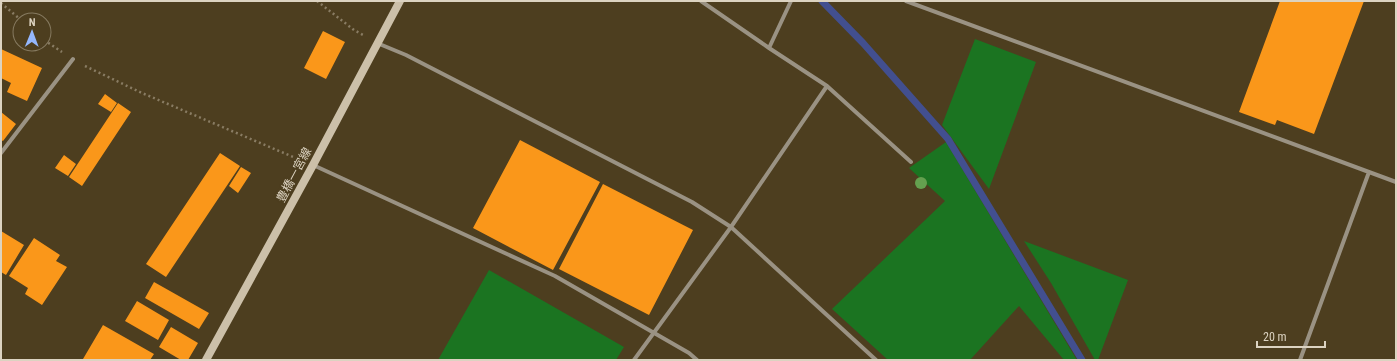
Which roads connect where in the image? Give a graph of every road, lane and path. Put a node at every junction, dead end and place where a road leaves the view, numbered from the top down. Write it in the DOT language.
graph roads {
  1 [pos="317,1"];
  2 [pos="400,1"];
  3 [pos="702,1"];
  4 [pos="790,1"];
  5 [pos="906,1"];
  6 [pos="1,3"];
  7 [pos="12,12"];
  8 [pos="377,43"];
  9 [pos="52,46"];
  10 [pos="769,48"];
  11 [pos="73,60"];
  12 [pos="827,86"];
  13 [pos="1,153"];
  14 [pos="911,162"];
  15 [pos="313,165"];
  16 [pos="1369,172"];
  17 [pos="1396,182"];
  18 [pos="730,227"];
  19 [pos="653,334"];
  20 [pos="206,360"];
  21 [pos="634,360"];
  22 [pos="697,360"];
  23 [pos="876,360"];
  24 [pos="1300,360"];
  1 -- 8 [label="path"];
  2 -- 8 [label="main road, 豊橋一宮線"];
  3 -- 10 [label="street"];
  4 -- 10 [label="street"];
  5 -- 16 [label="street"];
  6 -- 7 [label="path"];
  8 -- 15 [label="main road, 豊橋一宮線"];
  8 -- 18 [label="street"];
  9 -- 11 [label="path"];
  10 -- 12 [label="street"];
  11 -- 13 [label="street"];
  11 -- 15 [label="path"];
  12 -- 14 [label="street"];
  12 -- 18 [label="street"];
  15 -- 19 [label="street"];
  15 -- 20 [label="main road, 豊橋一宮線"];
  16 -- 17 [label="street"];
  16 -- 24 [label="street"];
  18 -- 19 [label="street"];
  18 -- 23 [label="street"];
  19 -- 21 [label="street"];
  19 -- 22 [label="street"];
}
